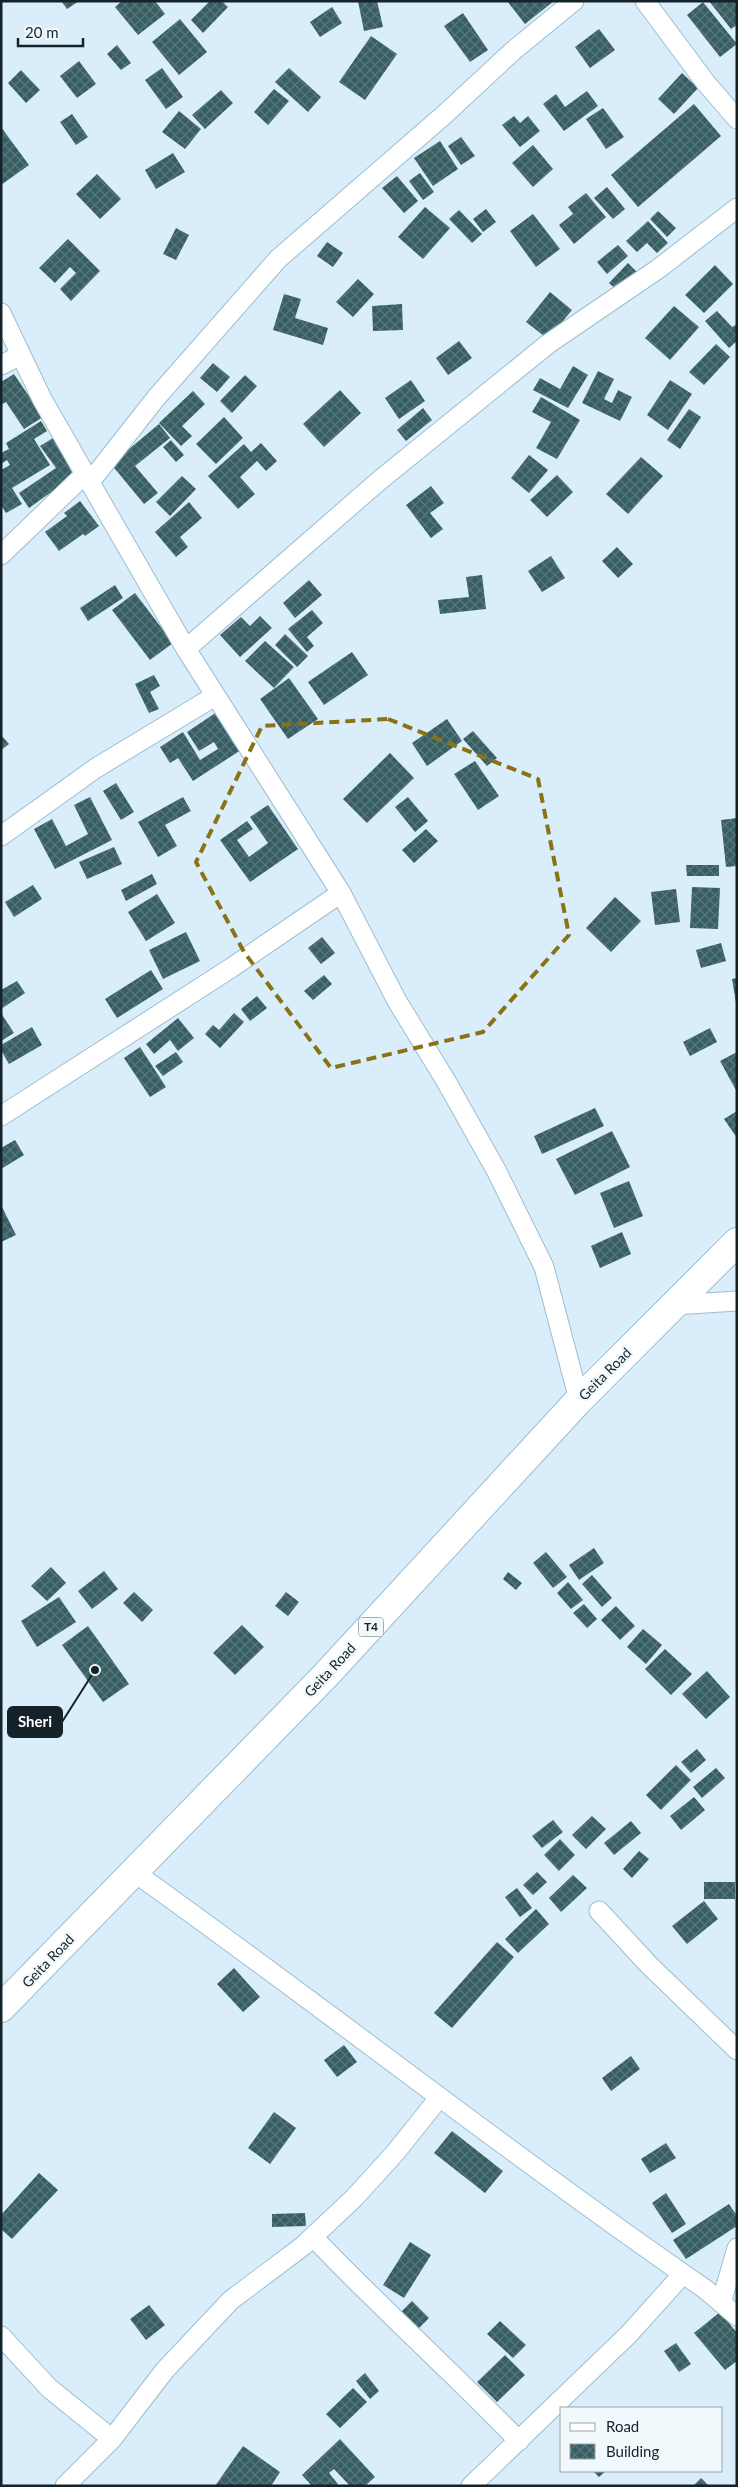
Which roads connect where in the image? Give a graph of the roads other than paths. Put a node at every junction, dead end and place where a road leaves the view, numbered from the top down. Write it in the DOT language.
graph roads {
  1 [pos="574,1"];
  2 [pos="645,1"];
  3 [pos="737,119"];
  4 [pos="737,208"];
  5 [pos="1,313"];
  6 [pos="21,355"];
  7 [pos="1,365"];
  8 [pos="88,478"];
  9 [pos="1,556"];
  10 [pos="186,649"];
  11 [pos="215,696"];
  12 [pos="1,836"];
  13 [pos="341,893"];
  14 [pos="1,1116"];
  15 [pos="737,1242"];
  16 [pos="737,1301"];
  17 [pos="674,1305"];
  18 [pos="578,1400"];
  19 [pos="134,1872"];
  20 [pos="599,1911"];
  21 [pos="1,2008"];
  22 [pos="737,2050"];
  23 [pos="439,2098"];
  24 [pos="313,2236"];
  25 [pos="737,2248"];
  26 [pos="682,2274"];
  27 [pos="721,2303"];
  28 [pos="737,2316"];
  29 [pos="1,2336"];
  30 [pos="112,2439"];
  31 [pos="519,2441"];
  32 [pos="65,2486"];
  33 [pos="471,2486"];
  1 -- 8 [label="street"];
  2 -- 3 [label="street"];
  4 -- 10 [label="street"];
  5 -- 6 [label="street"];
  6 -- 7 [label="street"];
  6 -- 8 [label="street"];
  8 -- 9 [label="street"];
  8 -- 10 [label="street"];
  10 -- 11 [label="street"];
  11 -- 12 [label="street"];
  11 -- 13 [label="street"];
  13 -- 14 [label="street"];
  13 -- 18 [label="street"];
  15 -- 17 [label="highway, Geita Road / T4"];
  16 -- 17 [label="street"];
  17 -- 18 [label="highway, Geita Road / T4"];
  18 -- 19 [label="highway, Geita Road / T4"];
  19 -- 21 [label="highway, Geita Road / T4"];
  19 -- 23 [label="street"];
  20 -- 22 [label="street"];
  23 -- 24 [label="street"];
  23 -- 26 [label="street"];
  24 -- 30 [label="street"];
  24 -- 31 [label="street"];
  25 -- 27 [label="street"];
  26 -- 27 [label="street"];
  26 -- 31 [label="street"];
  27 -- 28 [label="street"];
  29 -- 30 [label="street"];
  30 -- 32 [label="street"];
  31 -- 33 [label="street"];
}
